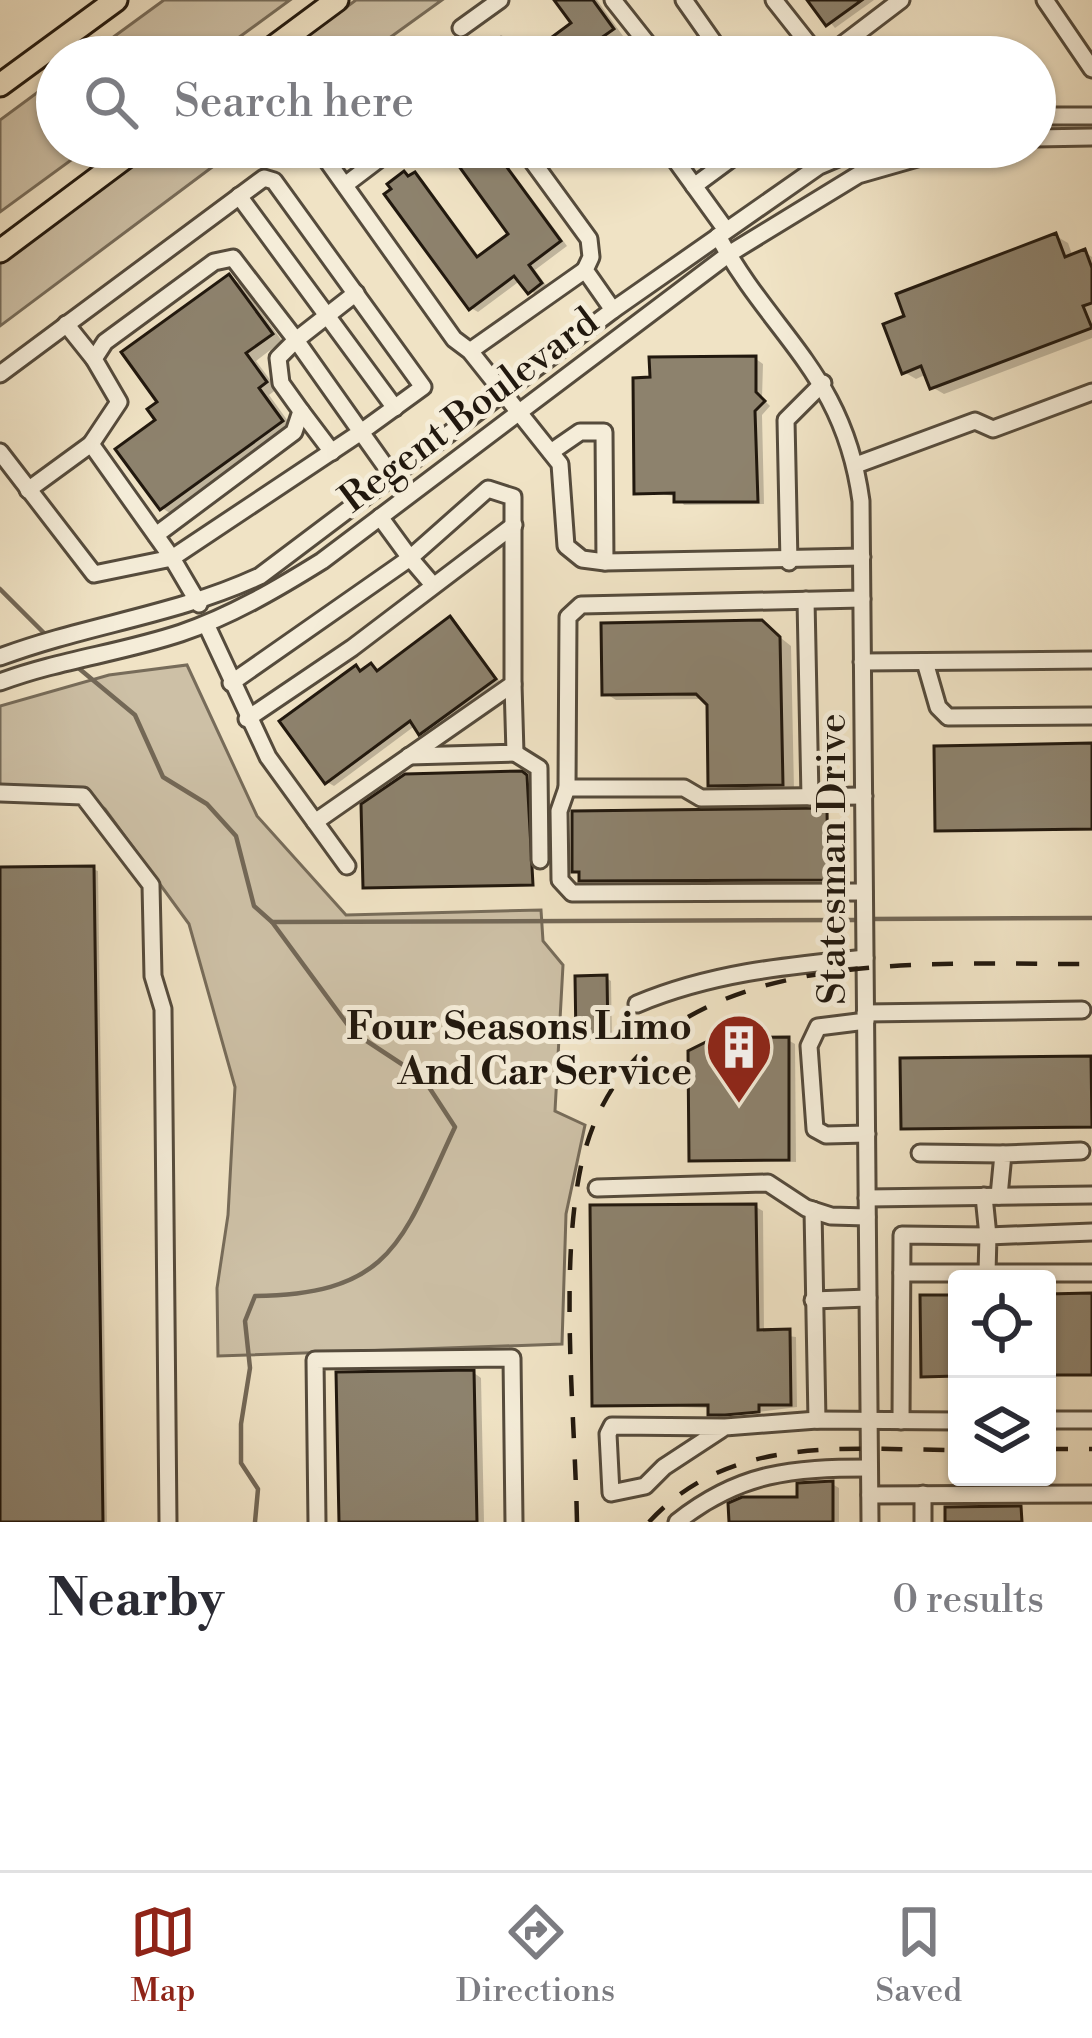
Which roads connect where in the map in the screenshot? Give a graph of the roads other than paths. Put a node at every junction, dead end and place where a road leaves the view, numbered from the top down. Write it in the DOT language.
graph roads {
  1 [pos="100,0"];
  2 [pos="116,0"];
  3 [pos="337,0"];
  4 [pos="500,0"];
  5 [pos="614,0"];
  6 [pos="684,0"];
  7 [pos="774,0"];
  8 [pos="901,0"];
  9 [pos="1045,0"];
  10 [pos="461,28"];
  11 [pos="58,36"];
  12 [pos="67,36"];
  13 [pos="288,36"];
  14 [pos="642,36"];
  15 [pos="709,36"];
  16 [pos="804,36"];
  17 [pos="851,36"];
  18 [pos="36,55"];
  19 [pos="36,59"];
  20 [pos="1092,69"];
  21 [pos="6,81"];
  22 [pos="1056,116"];
  23 [pos="1092,116"];
  24 [pos="1092,137"];
  25 [pos="1056,138"];
  26 [pos="111,168"];
  27 [pos="332,168"];
  28 [pos="367,168"];
  29 [pos="537,168"];
  30 [pos="682,168"];
  31 [pos="718,168"];
  32 [pos="816,168"];
  33 [pos="882,168"];
  34 [pos="345,185"];
  35 [pos="694,186"];
  36 [pos="239,196"];
  37 [pos="722,233"];
  38 [pos="0,250"];
  39 [pos="729,254"];
  40 [pos="585,270"];
  41 [pos="356,293"];
  42 [pos="613,310"];
  43 [pos="326,316"];
  44 [pos="66,324"];
  45 [pos="296,340"];
  46 [pos="470,351"];
  47 [pos="94,359"];
  48 [pos="0,374"];
  49 [pos="823,383"];
  50 [pos="504,392"];
  51 [pos="1092,392"];
  52 [pos="395,408"];
  53 [pos="516,410"];
  54 [pos="301,411"];
  55 [pos="361,433"];
  56 [pos="91,443"];
  57 [pos="0,452"];
  58 [pos="332,452"];
  59 [pos="551,452"];
  60 [pos="856,465"];
  61 [pos="393,477"];
  62 [pos="28,490"];
  63 [pos="380,518"];
  64 [pos="514,525"];
  65 [pos="156,535"];
  66 [pos="862,557"];
  67 [pos="172,558"];
  68 [pos="410,558"];
  69 [pos="605,562"];
  70 [pos="788,562"];
  71 [pos="433,585"];
  72 [pos="862,599"];
  73 [pos="806,601"];
  74 [pos="199,604"];
  75 [pos="206,624"];
  76 [pos="0,657"];
  77 [pos="1092,660"];
  78 [pos="862,662"];
  79 [pos="925,662"];
  80 [pos="0,682"];
  81 [pos="231,683"];
  82 [pos="513,684"];
  83 [pos="1092,716"];
  84 [pos="247,719"];
  85 [pos="515,753"];
  86 [pos="406,756"];
  87 [pos="567,788"];
  88 [pos="0,794"];
  89 [pos="864,796"];
  90 [pos="810,797"];
  91 [pos="315,822"];
  92 [pos="540,860"];
  93 [pos="347,866"];
  94 [pos="865,892"];
  95 [pos="865,954"];
  96 [pos="637,1004"];
  97 [pos="1082,1010"];
  98 [pos="866,1017"];
  99 [pos="867,1133"];
  100 [pos="1081,1151"];
  101 [pos="920,1154"];
  102 [pos="1004,1154"];
  103 [pos="596,1188"];
  104 [pos="1092,1195"];
  105 [pos="992,1196"];
  106 [pos="867,1198"];
  107 [pos="813,1210"];
  108 [pos="867,1217"];
  109 [pos="1092,1232"];
  110 [pos="988,1236"];
  111 [pos="987,1270"];
  112 [pos="902,1273"];
  113 [pos="948,1273"];
  114 [pos="1056,1273"];
  115 [pos="1092,1273"];
  116 [pos="868,1298"];
  117 [pos="813,1300"];
  118 [pos="817,1420"];
  119 [pos="1056,1420"];
  120 [pos="1092,1420"];
  121 [pos="869,1421"];
  122 [pos="901,1421"];
  123 [pos="948,1421"];
  124 [pos="725,1427"];
  125 [pos="869,1468"];
  126 [pos="923,1494"];
  127 [pos="1092,1494"];
  128 [pos="869,1495"];
  129 [pos="168,1522"];
  130 [pos="317,1522"];
  131 [pos="514,1522"];
  132 [pos="677,1522"];
  133 [pos="870,1522"];
  134 [pos="923,1522"];
  1 -- 11 [label="highway"];
  2 -- 12 [label="highway"];
  3 -- 13 [label="highway"];
  4 -- 10 [label="street"];
  5 -- 14 [label="street"];
  6 -- 15 [label="street"];
  7 -- 16 [label="street"];
  8 -- 17 [label="street"];
  9 -- 20 [label="street"];
  18 -- 21 [label="highway"];
  19 -- 21 [label="highway"];
  22 -- 23 [label="street"];
  24 -- 25 [label="street"];
  26 -- 38 [label="highway"];
  27 -- 34 [label="street"];
  28 -- 34 [label="street"];
  29 -- 40 [label="street"];
  30 -- 35 [label="street, Statesman Drive"];
  31 -- 35 [label="street"];
  32 -- 37 [label="street, Regent Boulevard"];
  33 -- 39 [label="street, Regent Boulevard"];
  34 -- 46 [label="street"];
  35 -- 37 [label="street, Statesman Drive"];
  36 -- 41 [label="street"];
  36 -- 43 [label="street"];
  36 -- 44 [label="street"];
  37 -- 39 [label="street, Statesman Drive"];
  37 -- 42 [label="street, Regent Boulevard"];
  39 -- 49 [label="street, Statesman Drive"];
  39 -- 53 [label="street, Regent Boulevard"];
  40 -- 42 [label="street"];
  40 -- 46 [label="street"];
  41 -- 43 [label="street"];
  41 -- 52 [label="street"];
  42 -- 50 [label="street, Regent Boulevard"];
  43 -- 45 [label="street"];
  43 -- 52 [label="street"];
  44 -- 47 [label="street"];
  44 -- 48 [label="street"];
  45 -- 47 [label="street"];
  45 -- 54 [label="street"];
  45 -- 55 [label="street"];
  46 -- 50 [label="street"];
  47 -- 56 [label="street"];
  49 -- 60 [label="street, Statesman Drive"];
  49 -- 70 [label="street"];
  50 -- 53 [label="street"];
  50 -- 61 [label="street, Regent Boulevard"];
  51 -- 60 [label="street"];
  52 -- 55 [label="street"];
  53 -- 59 [label="street"];
  53 -- 63 [label="street, Regent Boulevard"];
  54 -- 58 [label="street"];
  54 -- 65 [label="street"];
  55 -- 58 [label="street"];
  55 -- 61 [label="street"];
  56 -- 62 [label="street"];
  56 -- 65 [label="street"];
  57 -- 62 [label="street"];
  58 -- 67 [label="street"];
  59 -- 69 [label="street"];
  59 -- 69 [label="street"];
  60 -- 66 [label="street, Statesman Drive"];
  61 -- 74 [label="street, Regent Boulevard"];
  62 -- 67 [label="street"];
  63 -- 68 [label="street"];
  63 -- 75 [label="street, Regent Boulevard"];
  64 -- 68 [label="street"];
  64 -- 71 [label="street"];
  64 -- 82 [label="street"];
  65 -- 67 [label="street"];
  66 -- 70 [label="street"];
  66 -- 72 [label="street, Statesman Drive"];
  67 -- 74 [label="street"];
  68 -- 71 [label="street"];
  68 -- 81 [label="street"];
  69 -- 70 [label="street"];
  71 -- 84 [label="street"];
  72 -- 73 [label="street"];
  72 -- 78 [label="street, Statesman Drive"];
  73 -- 87 [label="street"];
  73 -- 90 [label="street"];
  74 -- 76 [label="street, Regent Boulevard"];
  75 -- 80 [label="street, Regent Boulevard"];
  75 -- 81 [label="street"];
  77 -- 79 [label="street"];
  78 -- 79 [label="street"];
  78 -- 89 [label="street, Statesman Drive"];
  79 -- 83 [label="street"];
  81 -- 84 [label="street"];
  82 -- 85 [label="street"];
  82 -- 86 [label="street"];
  84 -- 91 [label="street"];
  85 -- 86 [label="street"];
  85 -- 92 [label="street"];
  86 -- 91 [label="street"];
  87 -- 90 [label="street"];
  87 -- 94 [label="street"];
  88 -- 129 [label="street"];
  89 -- 90 [label="street"];
  89 -- 94 [label="street, Statesman Drive"];
  91 -- 93 [label="street"];
  94 -- 95 [label="street, Statesman Drive"];
  95 -- 96 [label="street"];
  95 -- 98 [label="street, Statesman Drive"];
  97 -- 98 [label="street"];
  98 -- 99 [label="street, Statesman Drive"];
  98 -- 99 [label="street"];
  99 -- 106 [label="street, Statesman Drive"];
  100 -- 102 [label="street"];
  101 -- 102 [label="street"];
  102 -- 105 [label="street"];
  103 -- 107 [label="street"];
  104 -- 105 [label="street"];
  105 -- 106 [label="street"];
  105 -- 110 [label="street"];
  106 -- 108 [label="street, Statesman Drive"];
  107 -- 108 [label="street"];
  107 -- 117 [label="street"];
  108 -- 116 [label="street, Statesman Drive"];
  109 -- 110 [label="street"];
  110 -- 111 [label="street"];
  110 -- 112 [label="street"];
  112 -- 113 [label="street"];
  112 -- 122 [label="street"];
  114 -- 115 [label="street"];
  116 -- 117 [label="street"];
  116 -- 121 [label="street, Statesman Drive"];
  117 -- 118 [label="street"];
  118 -- 121 [label="street"];
  118 -- 124 [label="street"];
  119 -- 120 [label="street"];
  121 -- 122 [label="street"];
  121 -- 125 [label="street, Statesman Drive"];
  122 -- 123 [label="street"];
  124 -- 124 [label="street"];
  125 -- 128 [label="street, Statesman Drive"];
  125 -- 132 [label="street"];
  126 -- 127 [label="street"];
  126 -- 128 [label="street"];
  126 -- 134 [label="street"];
  128 -- 133 [label="street, Statesman Drive"];
  130 -- 131 [label="street"];
}
